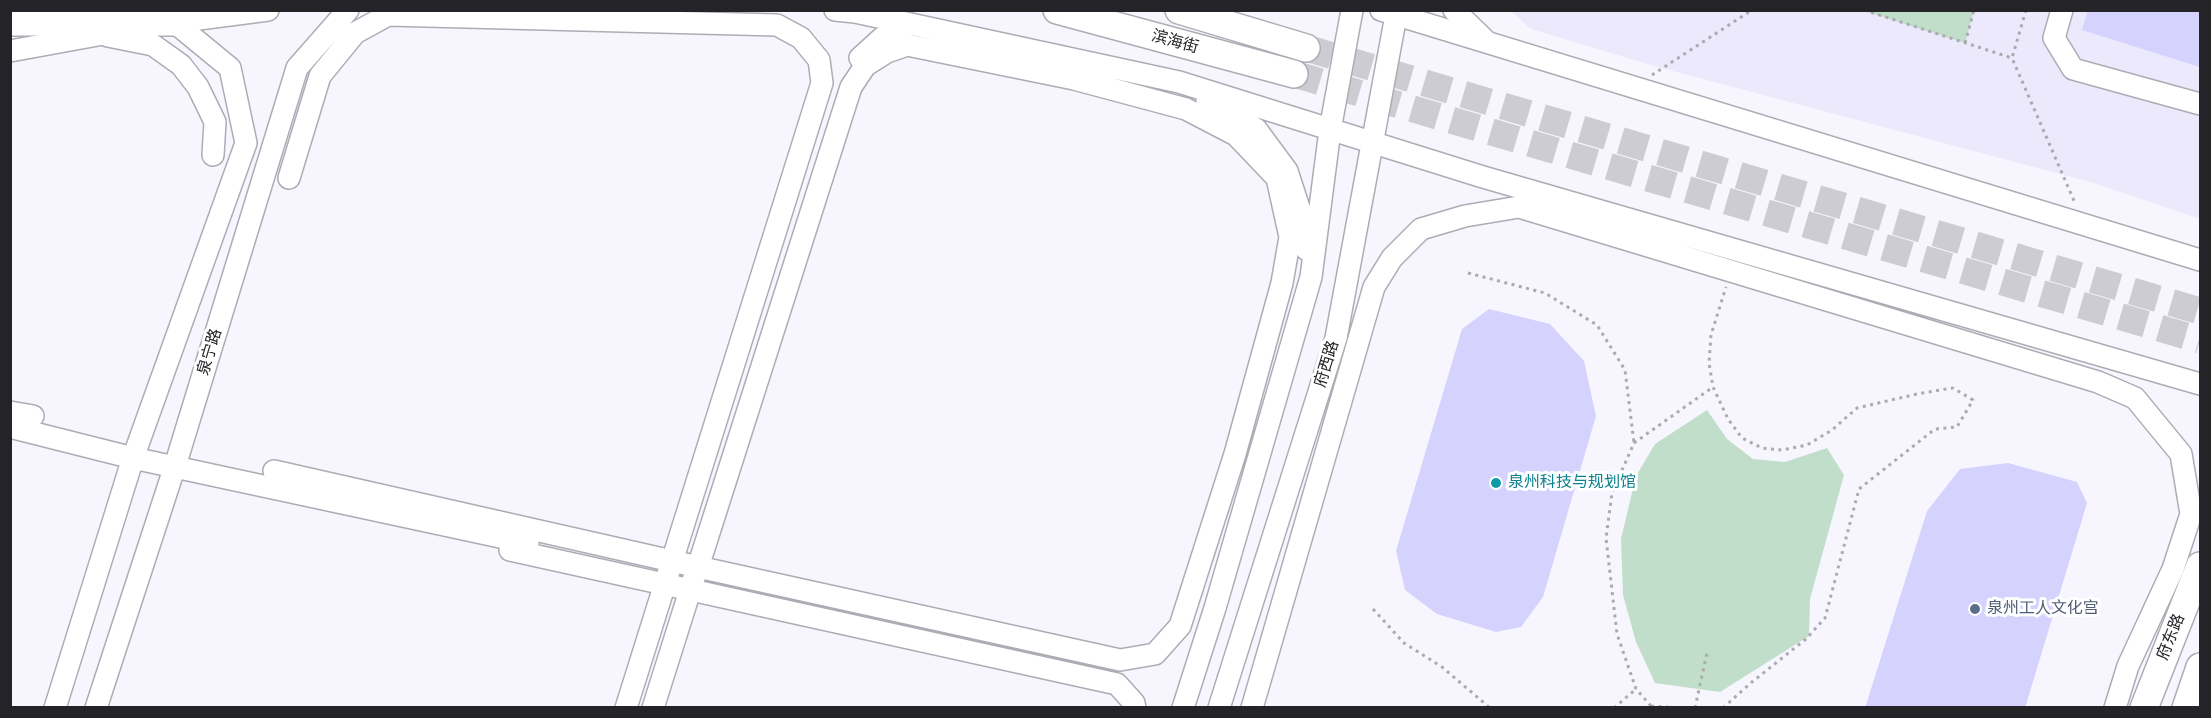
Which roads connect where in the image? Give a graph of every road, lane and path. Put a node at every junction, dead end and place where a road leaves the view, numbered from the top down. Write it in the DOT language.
graph roads {
  1 [pos="18,10"];
  2 [pos="268,10"];
  3 [pos="348,10"];
  4 [pos="783,10"];
  5 [pos="835,10"];
  6 [pos="1057,10"];
  7 [pos="1179,10"];
  8 [pos="1352,10"];
  9 [pos="1454,10"];
  10 [pos="1752,10"];
  11 [pos="1864,10"];
  12 [pos="1974,10"];
  13 [pos="2026,10"];
  14 [pos="2062,10"];
  15 [pos="10,12"];
  16 [pos="1392,12"];
  17 [pos="10,22"];
  18 [pos="174,22"];
  19 [pos="910,24"];
  20 [pos="102,35"];
  21 [pos="1965,43"];
  22 [pos="1490,44"];
  23 [pos="1306,48"];
  24 [pos="10,51"];
  25 [pos="2012,58"];
  26 [pos="1294,74"];
  27 [pos="1648,77"];
  28 [pos="1179,82"];
  29 [pos="837,87"];
  30 [pos="2200,104"];
  31 [pos="1330,130"];
  32 [pos="1373,143"];
  33 [pos="213,154"];
  34 [pos="288,178"];
  35 [pos="1528,190"];
  36 [pos="2075,203"];
  37 [pos="2200,252"];
  38 [pos="2177,253"];
  39 [pos="2200,260"];
  40 [pos="1731,272"];
  41 [pos="1468,273"];
  42 [pos="1311,277"];
  43 [pos="1336,338"];
  44 [pos="2119,361"];
  45 [pos="2200,384"];
  46 [pos="1713,387"];
  47 [pos="10,412"];
  48 [pos="33,416"];
  49 [pos="10,427"];
  50 [pos="1634,443"];
  51 [pos="132,458"];
  52 [pos="175,466"];
  53 [pos="274,471"];
  54 [pos="2200,489"];
  55 [pos="266,496"];
  56 [pos="2200,566"];
  57 [pos="682,575"];
  58 [pos="1215,608"];
  59 [pos="1373,609"];
  60 [pos="1707,652"];
  61 [pos="2200,667"];
  62 [pos="1124,674"];
  63 [pos="1636,689"];
  64 [pos="1650,707"];
  65 [pos="55,708"];
  66 [pos="96,708"];
  67 [pos="626,708"];
  68 [pos="640,708"];
  69 [pos="652,708"];
  70 [pos="1135,708"];
  71 [pos="1146,708"];
  72 [pos="1183,708"];
  73 [pos="1219,708"];
  74 [pos="1252,708"];
  75 [pos="1490,708"];
  76 [pos="1614,708"];
  77 [pos="1679,708"];
  78 [pos="1695,708"];
  79 [pos="1724,708"];
  80 [pos="2115,708"];
  81 [pos="2144,708"];
  82 [pos="2187,708"];
  1 -- 15 [label="main road"];
  2 -- 18 [label="street"];
  3 -- 52 [label="street, 泉宁路"];
  4 -- 29 [label="street"];
  5 -- 19 [label="street"];
  6 -- 26 [label="main road, 滨海街"];
  7 -- 23 [label="main road, 滨海街"];
  8 -- 31 [label="street"];
  9 -- 22 [label="street"];
  10 -- 27 [label="path"];
  11 -- 21 [label="path"];
  12 -- 21 [label="path"];
  13 -- 25 [label="path"];
  14 -- 30 [label="street"];
  16 -- 22 [label="street"];
  16 -- 32 [label="street, 府西路"];
  17 -- 18 [label="main road"];
  18 -- 20 [label="street"];
  18 -- 51 [label="street"];
  19 -- 28 [label="street"];
  19 -- 29 [label="street"];
  20 -- 24 [label="street"];
  20 -- 33 [label="street"];
  21 -- 25 [label="path"];
  22 -- 38 [label="street"];
  25 -- 36 [label="path"];
  28 -- 31 [label="street"];
  28 -- 42 [label="street"];
  29 -- 57 [label="street"];
  31 -- 32 [label="street"];
  31 -- 42 [label="street"];
  32 -- 35 [label="street"];
  32 -- 43 [label="street, 府西路"];
  34 -- 57 [label="street"];
  35 -- 43 [label="street"];
  35 -- 44 [label="street"];
  37 -- 38 [label="street"];
  38 -- 39 [label="street"];
  40 -- 46 [label="path"];
  40 -- 74 [label="street"];
  40 -- 80 [label="street"];
  41 -- 50 [label="path"];
  42 -- 58 [label="street"];
  43 -- 73 [label="street, 府西路"];
  44 -- 45 [label="street"];
  44 -- 54 [label="street"];
  46 -- 50 [label="path"];
  46 -- 79 [label="path"];
  47 -- 48 [label="street"];
  49 -- 51 [label="street"];
  50 -- 63 [label="path"];
  51 -- 52 [label="street"];
  51 -- 65 [label="street"];
  52 -- 57 [label="street"];
  52 -- 66 [label="street, 泉宁路"];
  53 -- 57 [label="street"];
  55 -- 57 [label="street"];
  56 -- 81 [label="main road, 府东路"];
  57 -- 57 [label="street"];
  57 -- 62 [label="street"];
  57 -- 67 [label="street"];
  57 -- 68 [label="street"];
  57 -- 69 [label="street"];
  57 -- 70 [label="street"];
  58 -- 62 [label="street"];
  58 -- 72 [label="street"];
  59 -- 75 [label="path"];
  60 -- 78 [label="path"];
  61 -- 82 [label="main road"];
  62 -- 71 [label="street"];
  63 -- 64 [label="path"];
  63 -- 76 [label="path"];
  64 -- 77 [label="path"];
}
